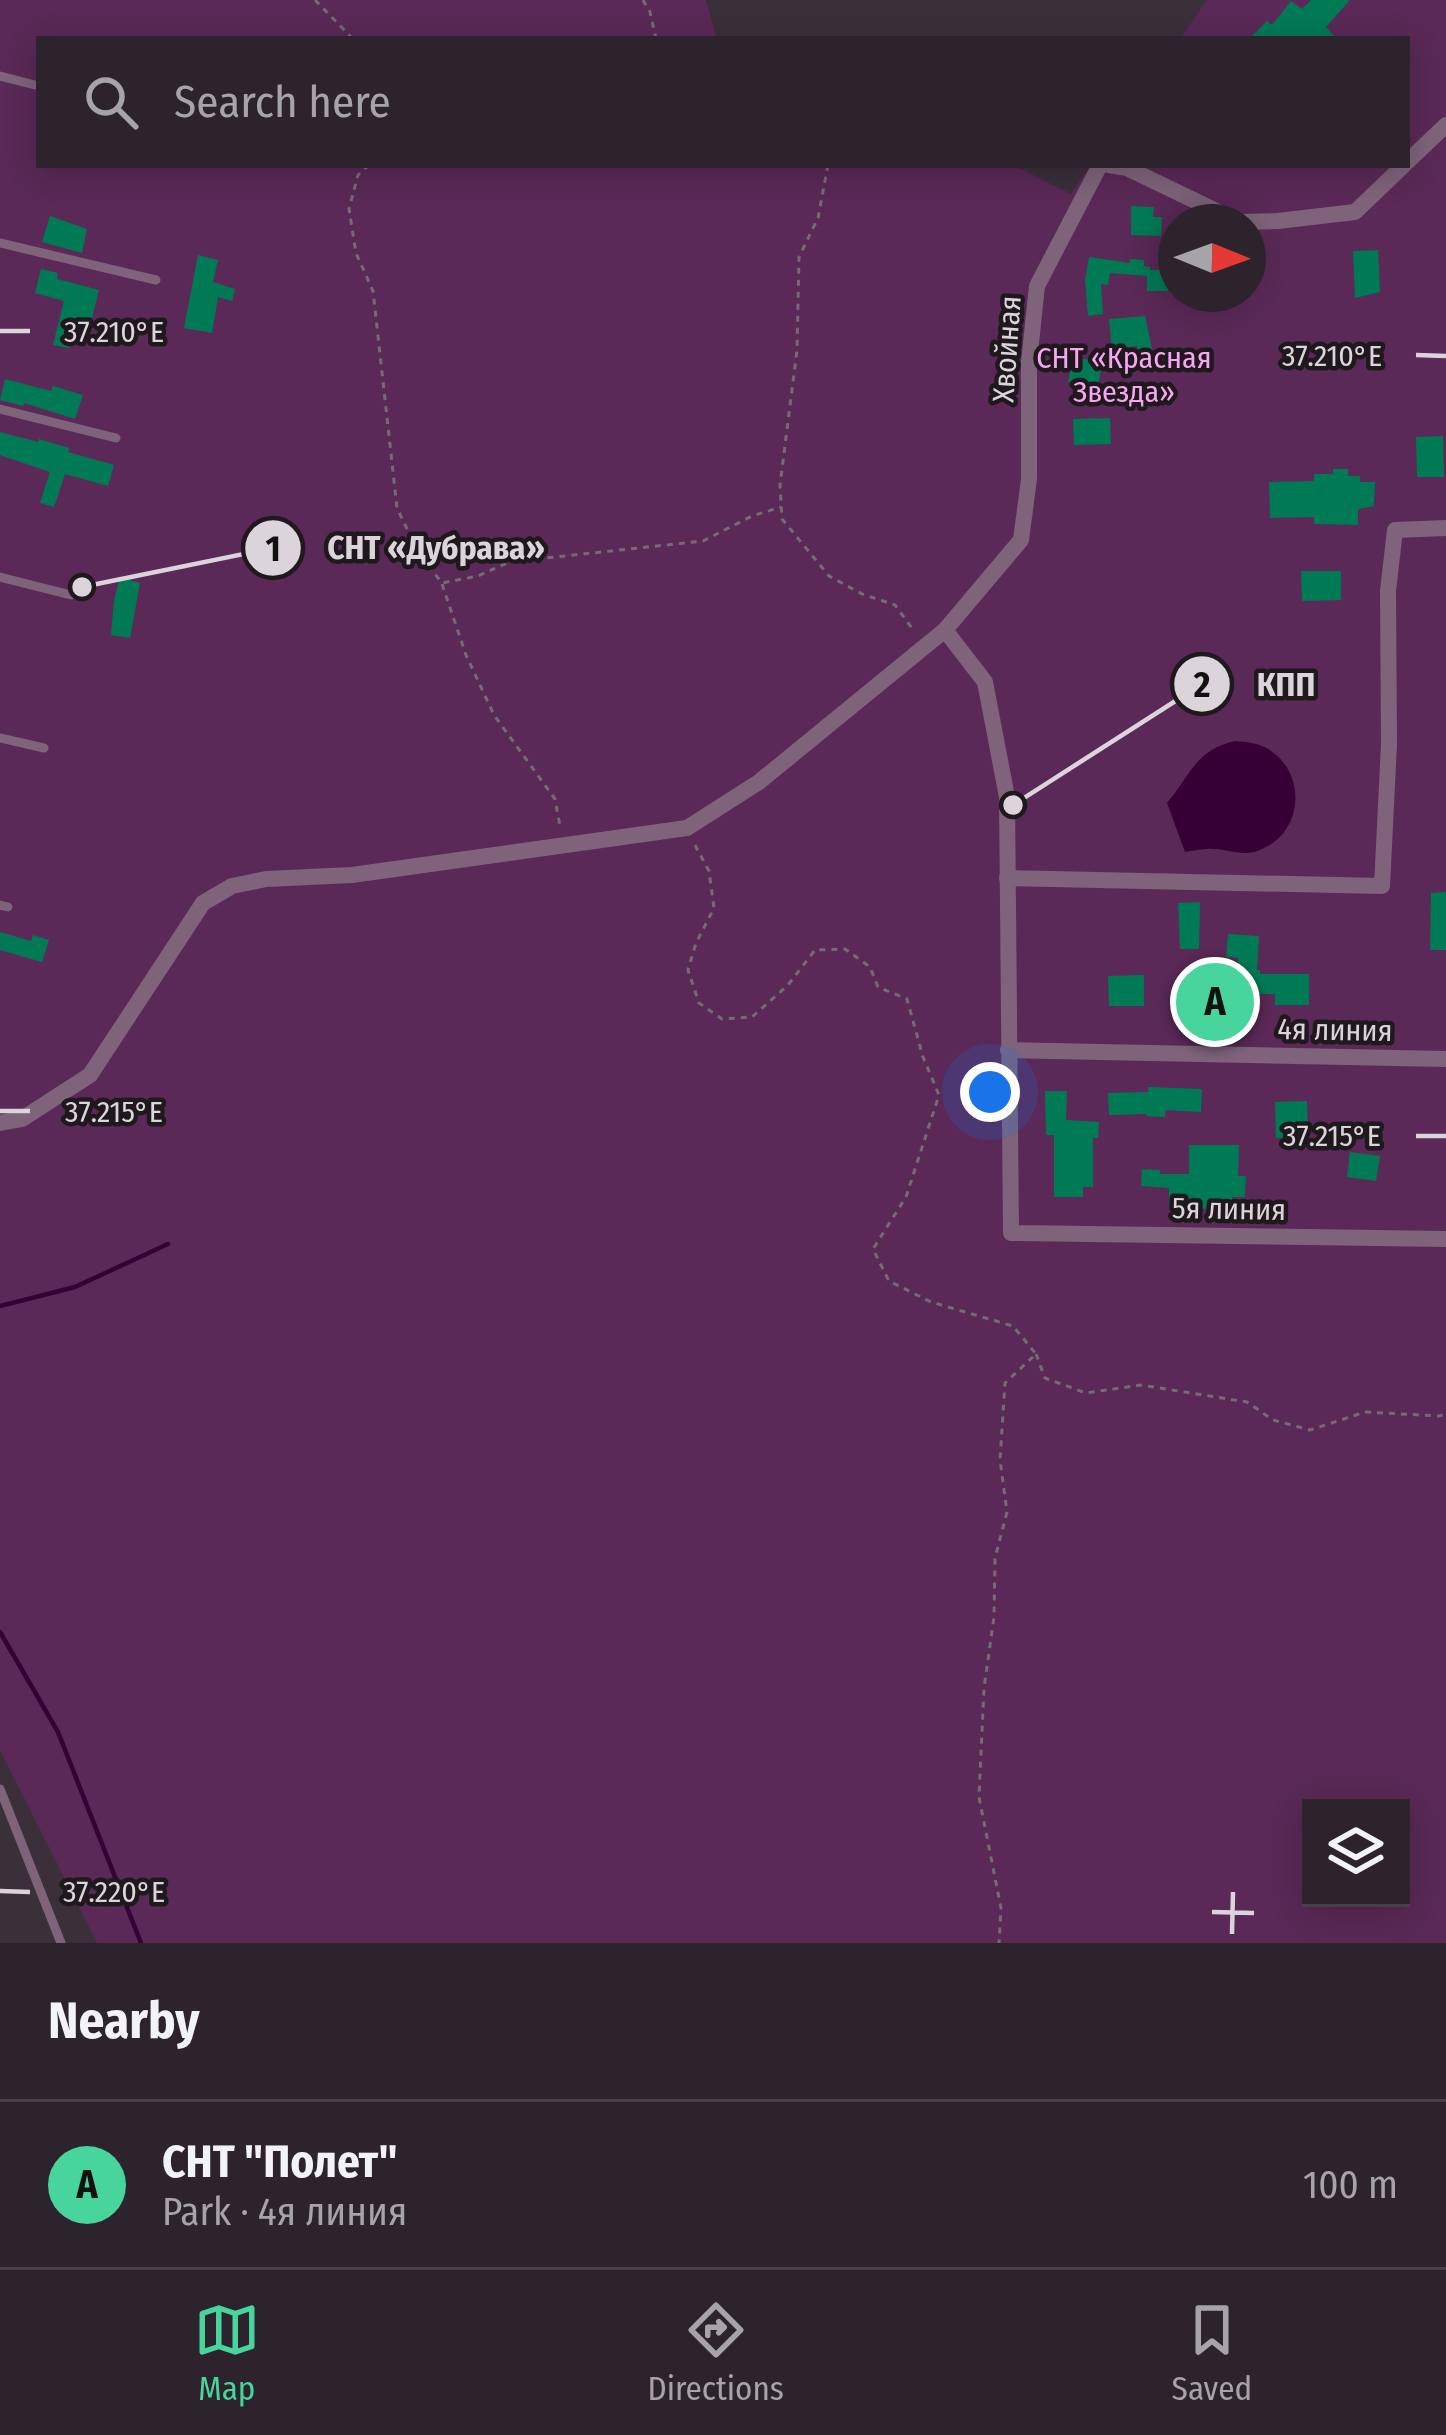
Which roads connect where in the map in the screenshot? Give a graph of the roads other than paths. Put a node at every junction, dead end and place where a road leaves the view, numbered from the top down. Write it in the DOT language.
graph roads {
  1 [pos="0,76"];
  2 [pos="36,85"];
  3 [pos="1446,125"];
  4 [pos="1410,160"];
  5 [pos="1103,168"];
  6 [pos="1127,168"];
  7 [pos="1402,168"];
  8 [pos="0,243"];
  9 [pos="157,280"];
  10 [pos="0,409"];
  11 [pos="116,438"];
  12 [pos="1446,528"];
  13 [pos="0,578"];
  14 [pos="71,595"];
  15 [pos="945,630"];
  16 [pos="0,738"];
  17 [pos="44,748"];
  18 [pos="1007,878"];
  19 [pos="1008,1050"];
  20 [pos="1446,1059"];
  21 [pos="0,1123"];
  22 [pos="1446,1239"];
  23 [pos="0,1789"];
  24 [pos="61,1943"];
  1 -- 2 [label="lane"];
  3 -- 4 [label="street, Хвойная"];
  5 -- 15 [label="street, Хвойная"];
  6 -- 7 [label="street, Хвойная"];
  8 -- 9 [label="lane"];
  10 -- 11 [label="lane"];
  12 -- 18 [label="street"];
  13 -- 14 [label="lane"];
  15 -- 18 [label="street"];
  15 -- 21 [label="street, Хвойная"];
  16 -- 17 [label="lane"];
  18 -- 19 [label="street"];
  19 -- 20 [label="street, 4я линия"];
  19 -- 22 [label="street, 5я линия"];
  23 -- 24 [label="lane"];
}
